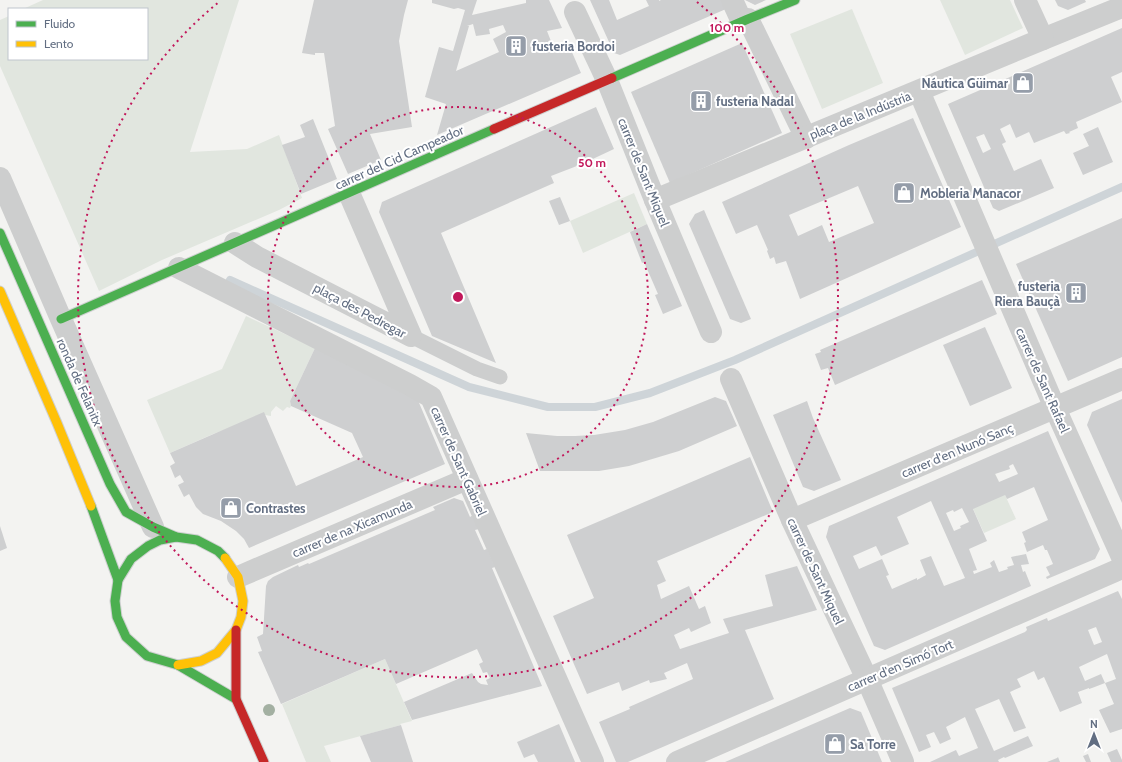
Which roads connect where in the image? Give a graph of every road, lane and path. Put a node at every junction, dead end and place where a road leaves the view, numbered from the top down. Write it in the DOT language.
graph roads {
  1 [pos="732,0"];
  2 [pos="795,0"];
  3 [pos="1025,0"];
  4 [pos="1122,7"];
  5 [pos="575,12"];
  6 [pos="745,20"];
  7 [pos="1043,39"];
  8 [pos="607,80"];
  9 [pos="919,91"];
  10 [pos="806,138"];
  11 [pos="0,178"];
  12 [pos="349,193"];
  13 [pos="656,200"];
  14 [pos="0,233"];
  15 [pos="235,243"];
  16 [pos="179,268"];
  17 [pos="0,291"];
  18 [pos="61,320"];
  19 [pos="711,332"];
  20 [pos="411,336"];
  21 [pos="500,377"];
  22 [pos="731,379"];
  23 [pos="1122,379"];
  24 [pos="1055,408"];
  25 [pos="467,479"];
  26 [pos="792,520"];
  27 [pos="153,527"];
  28 [pos="176,537"];
  29 [pos="1122,556"];
  30 [pos="1122,568"];
  31 [pos="238,578"];
  32 [pos="118,580"];
  33 [pos="236,630"];
  34 [pos="178,665"];
  35 [pos="867,679"];
  36 [pos="236,699"];
  37 [pos="264,762"];
  38 [pos="593,762"];
  39 [pos="677,762"];
  40 [pos="903,762"];
  1 -- 6 [label="street, plaça de la Indústria"];
  2 -- 6 [label="main road"];
  3 -- 7 [label="street"];
  4 -- 7 [label="street, plaça de la Indústria"];
  5 -- 8 [label="street, carrer de Sant Miquel"];
  6 -- 8 [label="main road, carrer del Cid Campeador"];
  6 -- 10 [label="street, plaça de la Indústria"];
  7 -- 9 [label="street, plaça de la Indústria"];
  8 -- 12 [label="main road, carrer del Cid Campeador"];
  8 -- 13 [label="street, carrer de Sant Miquel"];
  9 -- 10 [label="street, plaça de la Indústria"];
  9 -- 24 [label="street, carrer de Sant Rafael"];
  10 -- 13 [label="street"];
  11 -- 18 [label="street"];
  12 -- 15 [label="main road, carrer del Cid Campeador"];
  12 -- 20 [label="street, plaça des Pedregar"];
  13 -- 19 [label="street, carrer de Sant Miquel"];
  14 -- 27 [label="main road, ronda de Felanitx"];
  15 -- 16 [label="main road, carrer del Cid Campeador"];
  15 -- 20 [label="street, plaça des Pedregar"];
  16 -- 18 [label="main road, carrer del Cid Campeador"];
  16 -- 25 [label="street, carrer de Sant Gabriel"];
  17 -- 32 [label="main road"];
  18 -- 27 [label="street"];
  20 -- 21 [label="lane"];
  22 -- 26 [label="street, carrer de Sant Miquel"];
  23 -- 24 [label="street, carrer d'en Nunó Sanç"];
  24 -- 26 [label="street, carrer d'en Nunó Sanç"];
  24 -- 29 [label="street, carrer de Sant Rafael"];
  25 -- 31 [label="street, carrer de na Xicamunda"];
  25 -- 38 [label="street, carrer de Sant Gabriel"];
  26 -- 35 [label="street, carrer de Sant Miquel"];
  27 -- 28 [label="main road, ronda de Felanitx"];
  28 -- 31 [label="main road"];
  28 -- 32 [label="main road"];
  30 -- 35 [label="street, carrer d'en Simó Tort"];
  31 -- 33 [label="main road"];
  32 -- 34 [label="main road"];
  33 -- 34 [label="main road"];
  33 -- 36 [label="main road"];
  34 -- 36 [label="main road"];
  35 -- 39 [label="street, carrer d'en Simó Tort"];
  35 -- 40 [label="street, carrer de Sant Miquel"];
  36 -- 37 [label="main road"];
}
